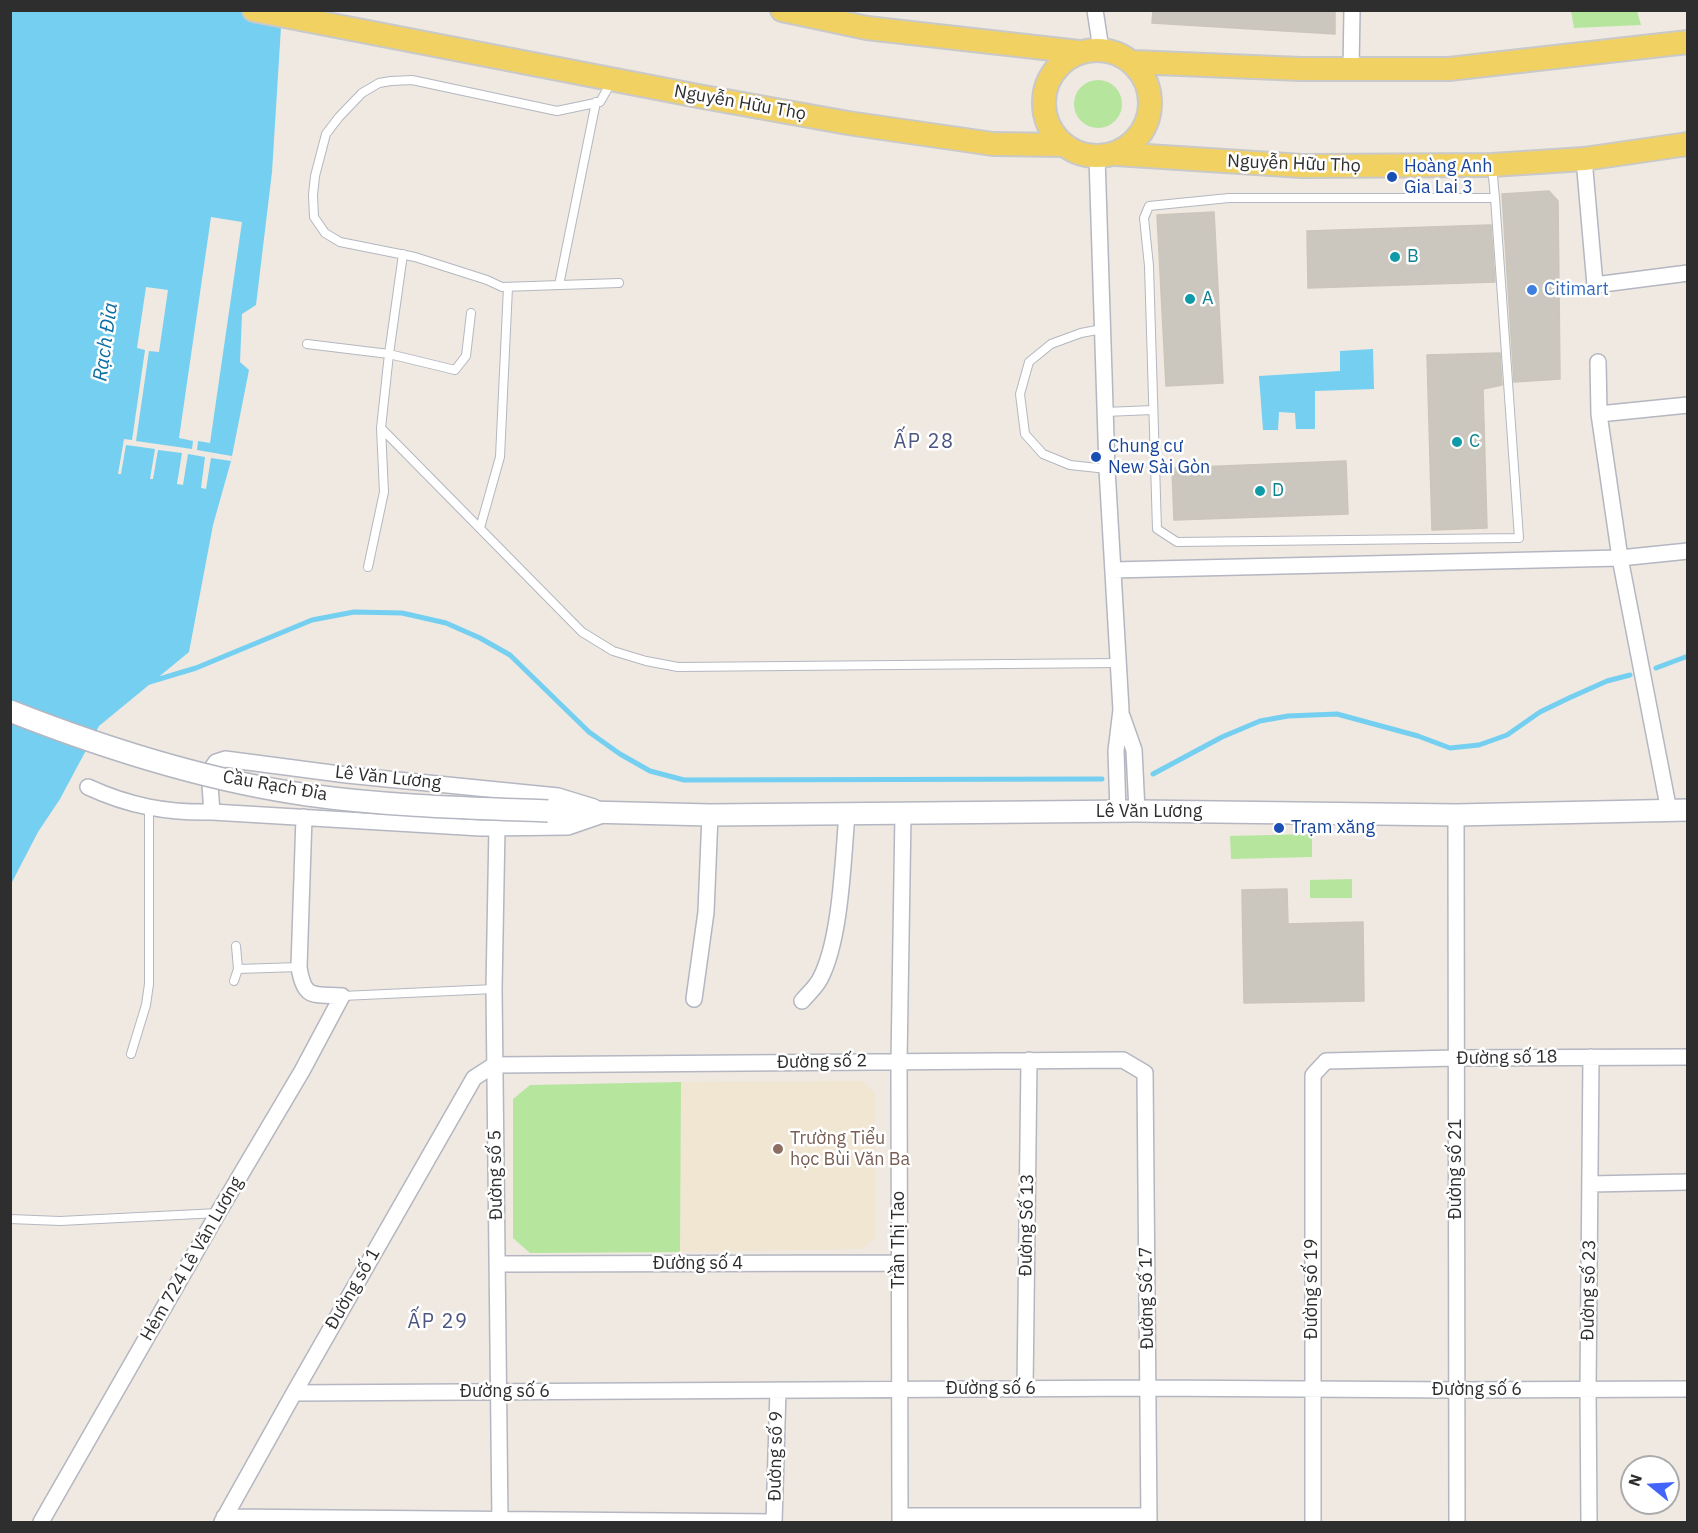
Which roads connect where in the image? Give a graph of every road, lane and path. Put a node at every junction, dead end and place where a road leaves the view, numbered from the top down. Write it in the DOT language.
graph roads {
  1 [pos="254,10"];
  2 [pos="782,10"];
  3 [pos="1095,10"];
  4 [pos="1352,10"];
  5 [pos="1688,42"];
  6 [pos="1090,51"];
  7 [pos="1132,62"];
  8 [pos="1351,69"];
  9 [pos="613,79"];
  10 [pos="596,102"];
  11 [pos="1688,144"];
  12 [pos="1064,145"];
  13 [pos="1106,155"];
  14 [pos="1584,159"];
  15 [pos="1492,165"];
  16 [pos="1495,198"];
  17 [pos="403,255"];
  18 [pos="1688,273"];
  19 [pos="620,283"];
  20 [pos="559,285"];
  21 [pos="508,287"];
  22 [pos="471,313"];
  23 [pos="1102,329"];
  24 [pos="306,344"];
  25 [pos="390,354"];
  26 [pos="1598,363"];
  27 [pos="1688,405"];
  28 [pos="1153,410"];
  29 [pos="1105,412"];
  30 [pos="1599,414"];
  31 [pos="381,428"];
  32 [pos="1107,469"];
  33 [pos="480,528"];
  34 [pos="1688,551"];
  35 [pos="1620,558"];
  36 [pos="368,567"];
  37 [pos="1113,570"];
  38 [pos="1118,663"];
  39 [pos="1120,710"];
  40 [pos="10,711"];
  41 [pos="88,787"];
  42 [pos="149,808"];
  43 [pos="1678,810"];
  44 [pos="549,811"];
  45 [pos="1127,811"];
  46 [pos="212,812"];
  47 [pos="611,812"];
  48 [pos="847,814"];
  49 [pos="903,814"];
  50 [pos="710,815"];
  51 [pos="1456,815"];
  52 [pos="304,817"];
  53 [pos="497,827"];
  54 [pos="236,946"];
  55 [pos="299,967"];
  56 [pos="238,969"];
  57 [pos="234,981"];
  58 [pos="494,989"];
  59 [pos="342,996"];
  60 [pos="694,999"];
  61 [pos="802,1001"];
  62 [pos="131,1054"];
  63 [pos="1591,1057"];
  64 [pos="1688,1057"];
  65 [pos="1456,1058"];
  66 [pos="1029,1060"];
  67 [pos="1326,1061"];
  68 [pos="899,1062"];
  69 [pos="494,1065"];
  70 [pos="1145,1074"];
  71 [pos="1688,1182"];
  72 [pos="1590,1184"];
  73 [pos="218,1213"];
  74 [pos="10,1219"];
  75 [pos="899,1263"];
  76 [pos="497,1264"];
  77 [pos="1148,1388"];
  78 [pos="900,1389"];
  79 [pos="1025,1389"];
  80 [pos="1588,1389"];
  81 [pos="1688,1389"];
  82 [pos="778,1390"];
  83 [pos="1312,1390"];
  84 [pos="1457,1390"];
  85 [pos="498,1392"];
  86 [pos="294,1393"];
  87 [pos="1028,1519"];
  88 [pos="1149,1519"];
  89 [pos="223,1520"];
  90 [pos="900,1520"];
  91 [pos="371,1521"];
  92 [pos="500,1521"];
  93 [pos="41,1522"];
  94 [pos="622,1522"];
  95 [pos="774,1522"];
  96 [pos="1313,1522"];
  97 [pos="1457,1522"];
  98 [pos="1589,1522"];
  1 -- 9 [label="main road, Nguyễn Hữu Thọ"];
  2 -- 6 [label="main road"];
  3 -- 6 [label="street"];
  4 -- 8 [label="street"];
  5 -- 8 [label="main road"];
  6 -- 7 [label="main road"];
  6 -- 12 [label="main road"];
  7 -- 8 [label="main road"];
  7 -- 13 [label="main road"];
  9 -- 10 [label="lane"];
  9 -- 12 [label="main road, Nguyễn Hữu Thọ"];
  10 -- 17 [label="lane"];
  10 -- 20 [label="lane"];
  11 -- 14 [label="main road, Nguyễn Hữu Thọ"];
  12 -- 13 [label="main road"];
  13 -- 15 [label="main road, Nguyễn Hữu Thọ"];
  13 -- 23 [label="street"];
  14 -- 15 [label="main road, Nguyễn Hữu Thọ"];
  14 -- 18 [label="street"];
  15 -- 16 [label="lane"];
  16 -- 28 [label="lane"];
  16 -- 28 [label="lane"];
  17 -- 21 [label="lane"];
  17 -- 25 [label="lane"];
  19 -- 20 [label="lane"];
  20 -- 21 [label="lane"];
  21 -- 33 [label="lane"];
  22 -- 25 [label="lane"];
  23 -- 29 [label="street"];
  23 -- 32 [label="lane"];
  24 -- 25 [label="lane"];
  25 -- 31 [label="lane"];
  26 -- 30 [label="street"];
  27 -- 30 [label="street"];
  28 -- 29 [label="lane"];
  29 -- 32 [label="street"];
  30 -- 35 [label="street"];
  31 -- 33 [label="lane"];
  31 -- 36 [label="lane"];
  32 -- 37 [label="street"];
  33 -- 38 [label="lane"];
  34 -- 35 [label="street"];
  35 -- 37 [label="street"];
  35 -- 43 [label="street"];
  37 -- 38 [label="street"];
  38 -- 39 [label="street"];
  39 -- 45 [label="street"];
  39 -- 45 [label="street"];
  40 -- 44 [label="main road, Cầu Rạch Đỉa, bridge"];
  41 -- 42 [label="street, Lê Văn Lương"];
  42 -- 46 [label="street, Lê Văn Lương"];
  42 -- 62 [label="lane"];
  43 -- 51 [label="main road, Lê Văn Lương"];
  44 -- 47 [label="main road, Lê Văn Lương"];
  45 -- 49 [label="main road, Lê Văn Lương"];
  45 -- 51 [label="main road, Lê Văn Lương"];
  46 -- 47 [label="street, Lê Văn Lương"];
  46 -- 52 [label="street, Lê Văn Lương"];
  47 -- 50 [label="main road, Lê Văn Lương"];
  47 -- 53 [label="street, Lê Văn Lương"];
  48 -- 49 [label="main road, Lê Văn Lương"];
  48 -- 50 [label="main road, Lê Văn Lương"];
  48 -- 61 [label="street"];
  49 -- 68 [label="street, Trần Thị Tao"];
  50 -- 60 [label="street"];
  51 -- 65 [label="street, Đường số 21"];
  52 -- 53 [label="street, Lê Văn Lương"];
  52 -- 55 [label="street"];
  53 -- 58 [label="street, Đường số 5"];
  54 -- 56 [label="lane"];
  55 -- 56 [label="lane"];
  55 -- 59 [label="street"];
  56 -- 57 [label="lane"];
  58 -- 59 [label="lane"];
  58 -- 69 [label="street, Đường số 5"];
  59 -- 73 [label="street, Hẻm 724 Lê Văn Lương"];
  63 -- 64 [label="street, Đường số 18"];
  63 -- 65 [label="street, Đường số 18"];
  63 -- 72 [label="street, Đường số 23"];
  65 -- 67 [label="street, Đường số 18"];
  65 -- 84 [label="street, Đường số 21"];
  66 -- 68 [label="street, Đường số 2"];
  66 -- 70 [label="street, Đường số 2"];
  66 -- 79 [label="street, Đường Số 13"];
  67 -- 83 [label="street, Đường số 19"];
  68 -- 69 [label="street, Đường số 2"];
  68 -- 75 [label="street, Trần Thị Tao"];
  69 -- 76 [label="street, Đường số 5"];
  69 -- 86 [label="street, Đường số 1"];
  70 -- 77 [label="street, Đường Số 17"];
  71 -- 72 [label="street"];
  72 -- 80 [label="street, Đường số 23"];
  73 -- 74 [label="lane"];
  73 -- 93 [label="street, Hẻm 724 Lê Văn Lương"];
  75 -- 76 [label="street, Đường số 4"];
  75 -- 78 [label="street, Trần Thị Tao"];
  76 -- 85 [label="street, Đường số 5"];
  77 -- 79 [label="street, Đường số 6"];
  77 -- 83 [label="street, Đường số 6"];
  77 -- 88 [label="street, Đường Số 17"];
  78 -- 79 [label="street, Đường số 6"];
  78 -- 82 [label="street, Đường số 6"];
  78 -- 90 [label="street, Trần Thị Tao"];
  80 -- 81 [label="street, Đường số 6"];
  80 -- 84 [label="street, Đường số 6"];
  80 -- 98 [label="street, Đường số 23"];
  82 -- 85 [label="street, Đường số 6"];
  82 -- 95 [label="street, Đường số 9"];
  83 -- 84 [label="street, Đường số 6"];
  83 -- 96 [label="street, Đường số 19"];
  84 -- 97 [label="street, Đường số 21"];
  85 -- 86 [label="street, Đường số 6"];
  85 -- 92 [label="street, Đường số 5"];
  86 -- 89 [label="street, Đường số 1"];
  87 -- 88 [label="street"];
  87 -- 90 [label="street"];
  89 -- 91 [label="street"];
  91 -- 92 [label="street"];
  92 -- 94 [label="street"];
  94 -- 95 [label="street"];
}
